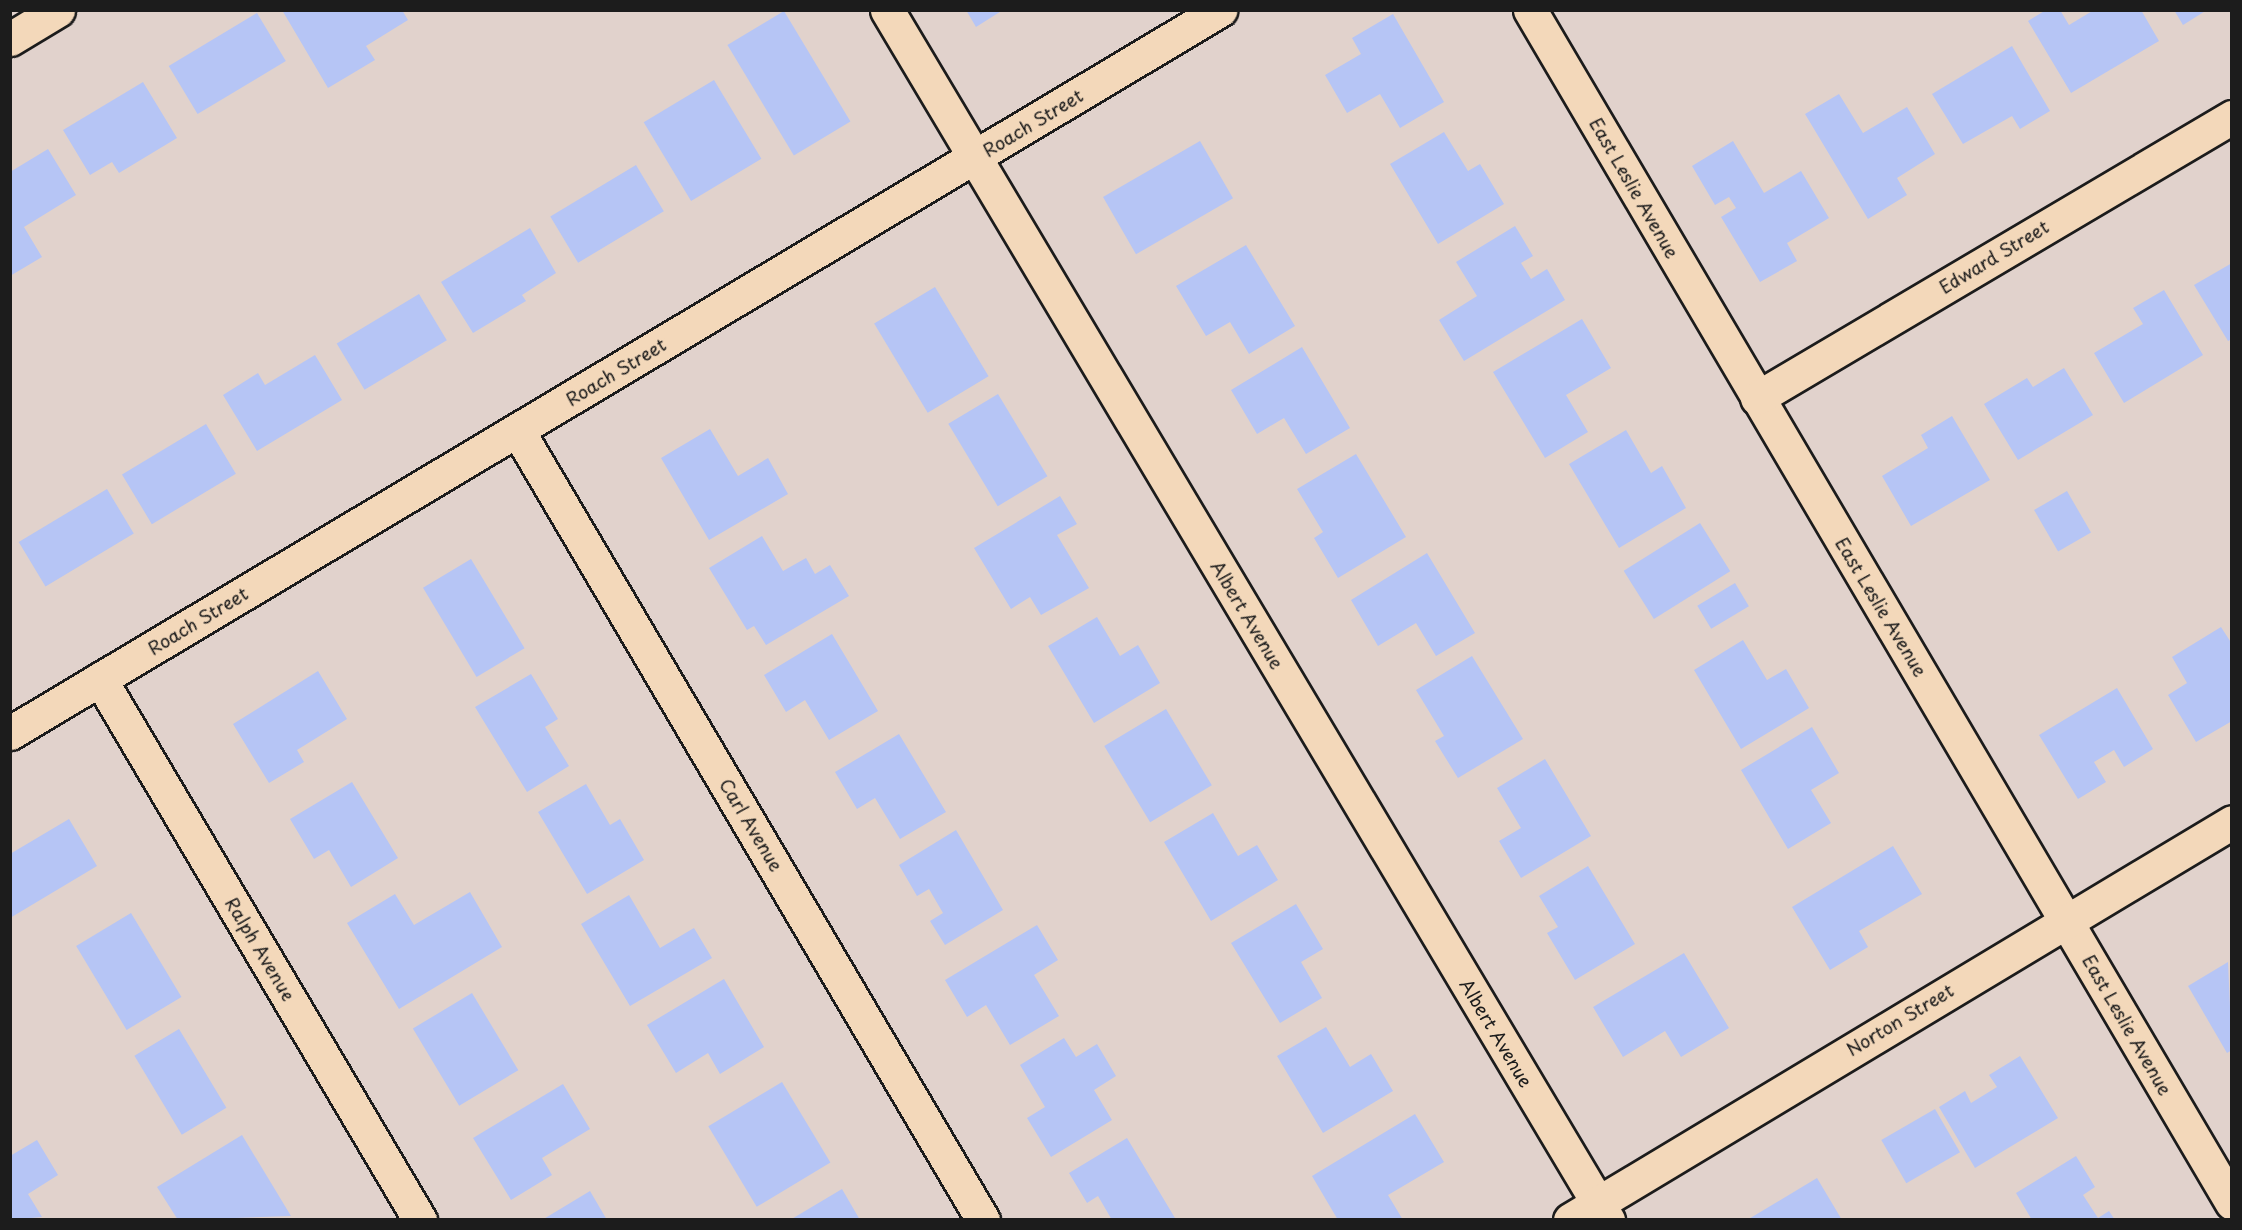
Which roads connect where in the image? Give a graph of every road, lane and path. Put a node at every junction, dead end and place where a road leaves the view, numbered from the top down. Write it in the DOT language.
graph roads {
  1 [pos="58,10"];
  2 [pos="887,10"];
  3 [pos="1220,10"];
  4 [pos="1530,10"];
  5 [pos="10,39"];
  6 [pos="2232,117"];
  7 [pos="973,158"];
  8 [pos="1757,398"];
  9 [pos="518,430"];
  10 [pos="100,679"];
  11 [pos="10,733"];
  12 [pos="2232,822"];
  13 [pos="2066,921"];
  14 [pos="2232,1203"];
  15 [pos="1603,1211"];
  16 [pos="420,1220"];
  17 [pos="983,1220"];
  18 [pos="1570,1220"];
  1 -- 5 [label="street"];
  2 -- 7 [label="street, Albert Avenue"];
  3 -- 7 [label="street, Roach Street"];
  4 -- 8 [label="street, East Leslie Avenue"];
  6 -- 8 [label="street, Edward Street"];
  7 -- 9 [label="street, Roach Street"];
  7 -- 15 [label="street, Albert Avenue"];
  8 -- 13 [label="street, East Leslie Avenue"];
  9 -- 10 [label="street, Roach Street"];
  9 -- 17 [label="street, Carl Avenue"];
  10 -- 11 [label="street, Roach Street"];
  10 -- 16 [label="street, Ralph Avenue"];
  12 -- 13 [label="street, Norton Street"];
  13 -- 14 [label="street, East Leslie Avenue"];
  13 -- 15 [label="street, Norton Street"];
  15 -- 18 [label="street, Norton Street"];
}
